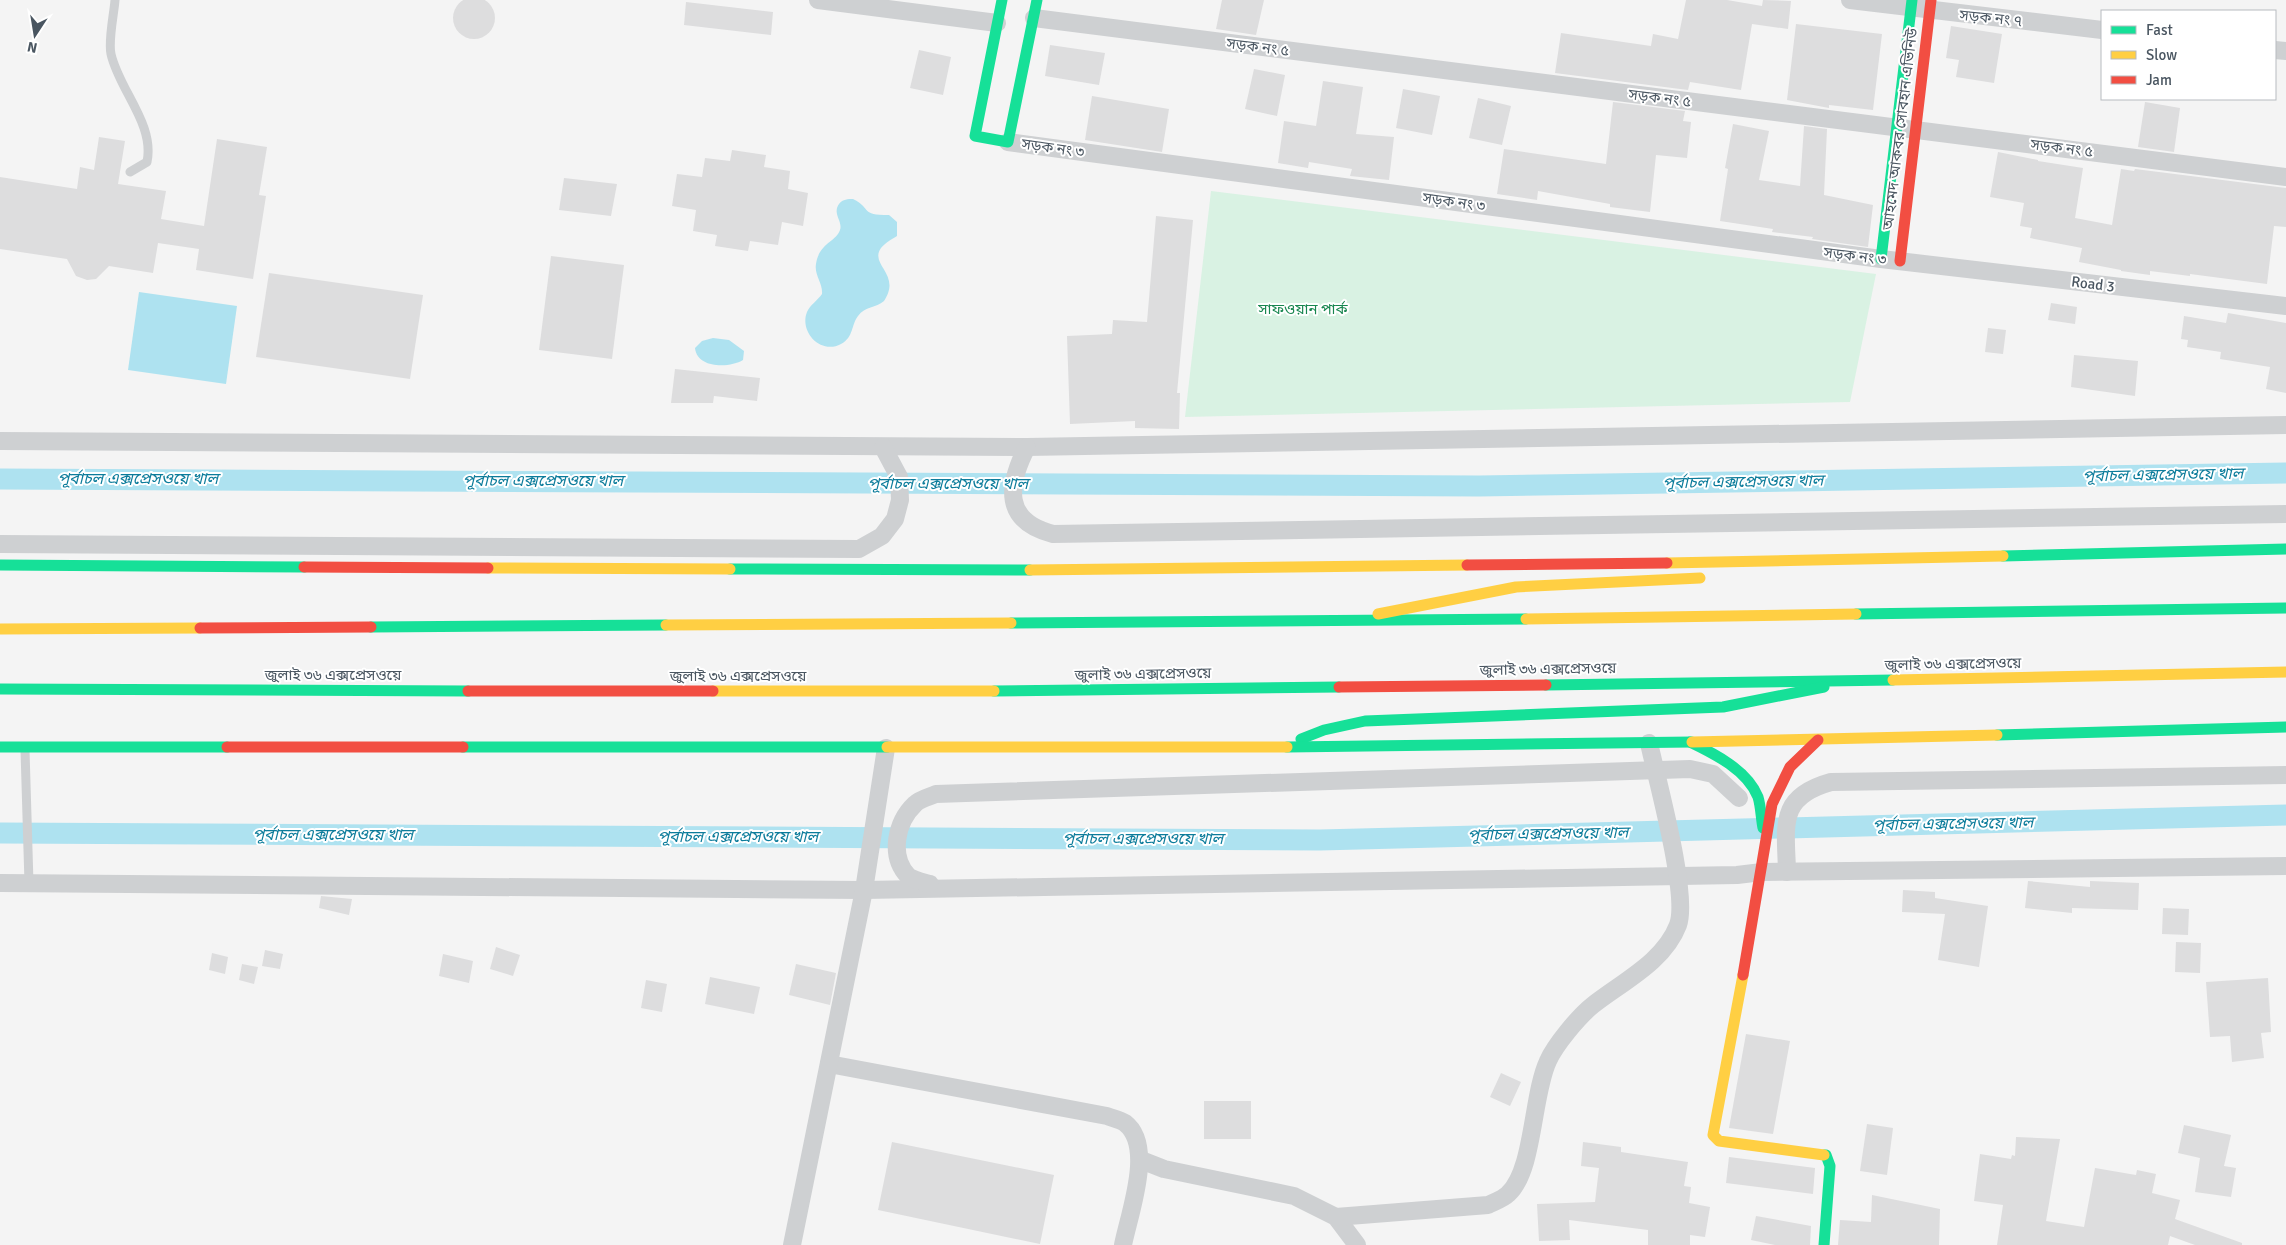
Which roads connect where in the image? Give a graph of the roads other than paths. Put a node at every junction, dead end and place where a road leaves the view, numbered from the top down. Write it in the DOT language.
graph roads {
  1 [pos="115,0"];
  2 [pos="818,0"];
  3 [pos="1037,0"];
  4 [pos="1850,0"];
  5 [pos="1911,4"];
  6 [pos="1930,5"];
  7 [pos="1002,12"];
  8 [pos="1029,17"];
  9 [pos="2101,30"];
  10 [pos="1897,128"];
  11 [pos="1915,130"];
  12 [pos="1008,142"];
  13 [pos="130,172"];
  14 [pos="2286,177"];
  15 [pos="1881,259"];
  16 [pos="1900,261"];
  17 [pos="2286,306"];
  18 [pos="2286,425"];
  19 [pos="0,441"];
  20 [pos="883,447"];
  21 [pos="1027,447"];
  22 [pos="2286,514"];
  23 [pos="0,544"];
  24 [pos="2286,549"];
  25 [pos="1804,561"];
  26 [pos="0,565"];
  27 [pos="1754,574"];
  28 [pos="1714,577"];
  29 [pos="2286,608"];
  30 [pos="1348,621"];
  31 [pos="0,629"];
  32 [pos="2286,672"];
  33 [pos="1849,681"];
  34 [pos="0,688"];
  35 [pos="2286,727"];
  36 [pos="1818,740"];
  37 [pos="1690,742"];
  38 [pos="1649,743"];
  39 [pos="0,747"];
  40 [pos="24,747"];
  41 [pos="1279,747"];
  42 [pos="886,748"];
  43 [pos="2286,775"];
  44 [pos="1739,798"];
  45 [pos="1764,833"];
  46 [pos="2286,866"];
  47 [pos="1762,872"];
  48 [pos="1788,872"];
  49 [pos="0,883"];
  50 [pos="29,884"];
  51 [pos="941,888"];
  52 [pos="864,890"];
  53 [pos="829,1064"];
  54 [pos="1141,1160"];
  55 [pos="1336,1217"];
  56 [pos="792,1245"];
  57 [pos="1123,1245"];
  58 [pos="1357,1245"];
  59 [pos="1824,1245"];
  1 -- 13 [label="lane"];
  2 -- 7 [label="street"];
  3 -- 8 [label="main road"];
  4 -- 5 [label="street, সড়ক নং ৭"];
  5 -- 6 [label="street, সড়ক নং ৭"];
  5 -- 10 [label="main road, আহমেদ আকবর সোবহান এভিনিউ"];
  6 -- 9 [label="street, সড়ক নং ৭"];
  6 -- 11 [label="main road, আহমেদ আকবর সোবহান এভিনিউ"];
  7 -- 12 [label="main road"];
  8 -- 10 [label="street, সড়ক নং ৫"];
  8 -- 12 [label="main road"];
  10 -- 11 [label="street, সড়ক নং ৫"];
  10 -- 15 [label="main road, আহমেদ আকবর সোবহান এভিনিউ"];
  11 -- 14 [label="street, সড়ক নং ৫"];
  11 -- 16 [label="main road, আহমেদ আকবর সোবহান এভিনিউ"];
  12 -- 15 [label="street, সড়ক নং ৩"];
  15 -- 16 [label="street, সড়ক নং ৩"];
  16 -- 17 [label="street, Road 3"];
  18 -- 21 [label="street"];
  19 -- 20 [label="street"];
  20 -- 21 [label="street"];
  20 -- 23 [label="street"];
  21 -- 22 [label="street"];
  24 -- 25 [label="main road"];
  25 -- 26 [label="main road"];
  25 -- 27 [label="main road"];
  28 -- 30 [label="main road"];
  29 -- 30 [label="main road"];
  30 -- 31 [label="main road"];
  32 -- 33 [label="main road, জুলাই ৩৬ এক্সপ্রেসওয়ে"];
  33 -- 34 [label="main road, জুলাই ৩৬ এক্সপ্রেসওয়ে"];
  33 -- 41 [label="main road"];
  35 -- 36 [label="main road"];
  36 -- 37 [label="main road"];
  36 -- 45 [label="main road"];
  37 -- 38 [label="main road"];
  37 -- 45 [label="main road"];
  38 -- 41 [label="main road"];
  38 -- 55 [label="street"];
  39 -- 40 [label="main road"];
  40 -- 42 [label="main road"];
  40 -- 50 [label="lane"];
  41 -- 42 [label="main road"];
  42 -- 52 [label="street"];
  43 -- 48 [label="street"];
  44 -- 51 [label="street"];
  45 -- 47 [label="main road"];
  46 -- 48 [label="street"];
  47 -- 48 [label="street"];
  47 -- 51 [label="street"];
  47 -- 59 [label="main road"];
  49 -- 50 [label="street"];
  50 -- 52 [label="street"];
  51 -- 52 [label="street"];
  52 -- 53 [label="street"];
  53 -- 54 [label="street"];
  53 -- 56 [label="street"];
  54 -- 55 [label="street"];
  54 -- 57 [label="street"];
  55 -- 58 [label="street"];
}
